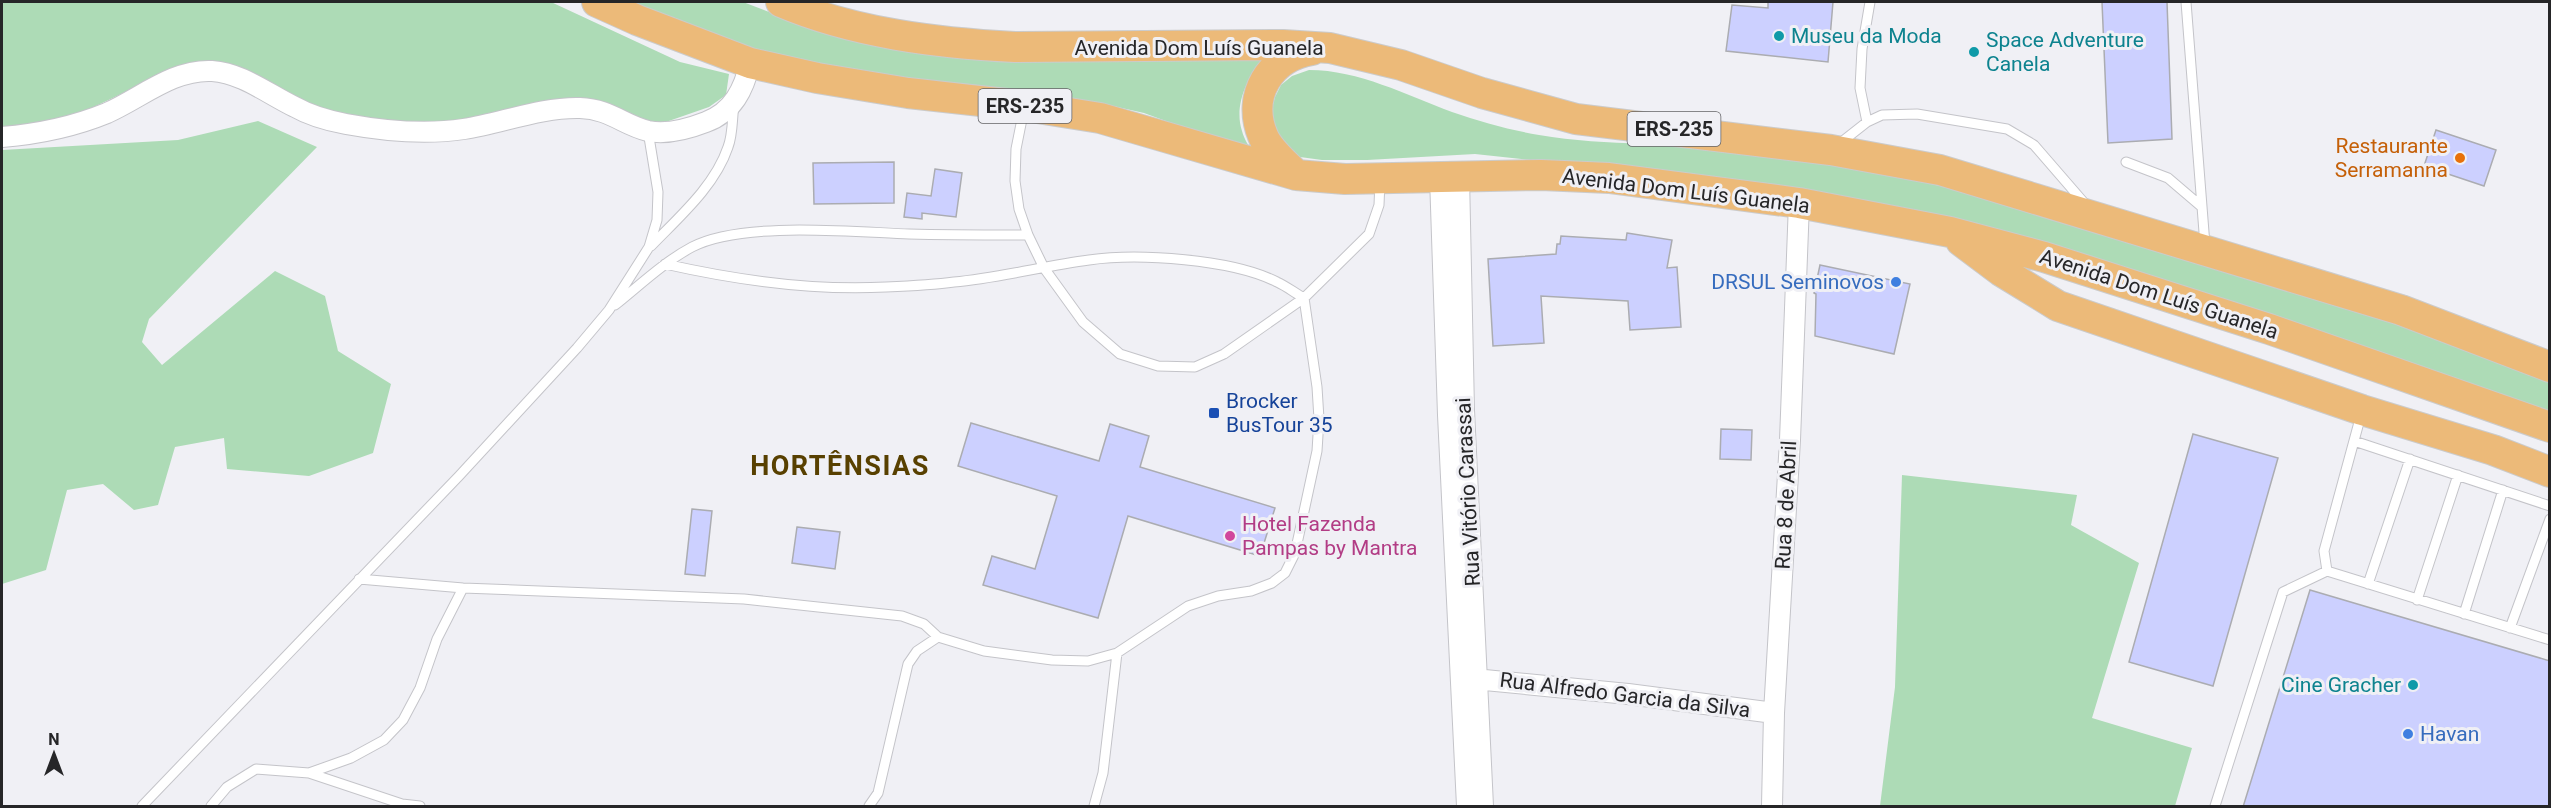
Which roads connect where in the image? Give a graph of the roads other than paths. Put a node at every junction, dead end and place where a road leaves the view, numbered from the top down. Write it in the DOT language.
graph roads {
  1 [pos="597,2"];
  2 [pos="781,2"];
  3 [pos="1870,2"];
  4 [pos="2186,2"];
  5 [pos="1330,48"];
  6 [pos="750,63"];
  7 [pos="734,104"];
  8 [pos="1024,106"];
  9 [pos="1867,122"];
  10 [pos="648,130"];
  11 [pos="2,137"];
  12 [pos="1831,150"];
  13 [pos="2126,162"];
  14 [pos="1296,175"];
  15 [pos="1449,177"];
  16 [pos="1380,179"];
  17 [pos="1799,203"];
  18 [pos="2202,207"];
  19 [pos="2095,216"];
  20 [pos="1950,232"];
  21 [pos="1028,235"];
  22 [pos="649,247"];
  23 [pos="2205,250"];
  24 [pos="665,264"];
  25 [pos="1044,268"];
  26 [pos="1304,298"];
  27 [pos="609,310"];
  28 [pos="2321,346"];
  29 [pos="2550,367"];
  30 [pos="2362,410"];
  31 [pos="2550,427"];
  32 [pos="2354,441"];
  33 [pos="2410,459"];
  34 [pos="2550,472"];
  35 [pos="2458,475"];
  36 [pos="2503,490"];
  37 [pos="2550,506"];
  38 [pos="2550,519"];
  39 [pos="2327,572"];
  40 [pos="359,579"];
  41 [pos="2367,584"];
  42 [pos="463,588"];
  43 [pos="2417,600"];
  44 [pos="2464,614"];
  45 [pos="2510,628"];
  46 [pos="938,637"];
  47 [pos="2550,640"];
  48 [pos="1117,653"];
  49 [pos="1469,678"];
  50 [pos="1774,713"];
  51 [pos="309,773"];
  52 [pos="142,807"];
  53 [pos="211,807"];
  54 [pos="420,807"];
  55 [pos="869,807"];
  56 [pos="1094,807"];
  57 [pos="1467,807"];
  58 [pos="1483,807"];
  59 [pos="1772,807"];
  60 [pos="2215,807"];
  1 -- 6 [label="main road, Avenida Dom Luís Guanela / ERS-235"];
  2 -- 5 [label="main road, Avenida Dom Luís Guanela / ERS-235"];
  3 -- 9 [label="lane"];
  4 -- 18 [label="lane"];
  5 -- 12 [label="main road, Avenida Dom Luís Guanela / ERS-235"];
  5 -- 14 [label="main road"];
  6 -- 7 [label="street"];
  6 -- 8 [label="main road, Avenida Dom Luís Guanela / ERS-235"];
  7 -- 10 [label="street"];
  7 -- 22 [label="lane"];
  8 -- 14 [label="main road, Avenida Dom Luís Guanela / ERS-235"];
  8 -- 21 [label="lane"];
  9 -- 12 [label="lane"];
  9 -- 19 [label="lane"];
  10 -- 11 [label="street"];
  10 -- 22 [label="lane"];
  12 -- 19 [label="main road, Avenida Dom Luís Guanela / ERS-235"];
  13 -- 18 [label="lane"];
  14 -- 16 [label="main road, Avenida Dom Luís Guanela / ERS-235"];
  15 -- 16 [label="main road, Avenida Dom Luís Guanela / ERS-235"];
  15 -- 17 [label="main road, Avenida Dom Luís Guanela / ERS-235"];
  15 -- 49 [label="street, Rua Vitório Carassai"];
  16 -- 26 [label="lane"];
  17 -- 20 [label="main road, Avenida Dom Luís Guanela / ERS-235"];
  17 -- 50 [label="street, Rua 8 de Abril"];
  18 -- 23 [label="lane"];
  19 -- 23 [label="main road, Avenida Dom Luís Guanela / ERS-235"];
  20 -- 28 [label="main road, Avenida Dom Luís Guanela / ERS-235"];
  20 -- 30 [label="main road"];
  21 -- 24 [label="lane"];
  21 -- 25 [label="lane"];
  22 -- 27 [label="lane"];
  23 -- 29 [label="main road, Avenida Dom Luís Guanela / ERS-235"];
  24 -- 25 [label="lane"];
  24 -- 27 [label="lane"];
  25 -- 26 [label="lane"];
  25 -- 26 [label="lane"];
  26 -- 48 [label="lane"];
  27 -- 40 [label="lane"];
  28 -- 30 [label="main road"];
  28 -- 31 [label="main road, Avenida Dom Luís Guanela / ERS-235"];
  30 -- 32 [label="lane"];
  30 -- 34 [label="main road"];
  32 -- 33 [label="lane"];
  32 -- 39 [label="lane"];
  33 -- 35 [label="lane"];
  33 -- 41 [label="lane"];
  35 -- 36 [label="lane"];
  35 -- 43 [label="lane"];
  36 -- 37 [label="lane"];
  36 -- 44 [label="lane"];
  38 -- 45 [label="lane"];
  39 -- 41 [label="lane"];
  39 -- 60 [label="lane"];
  40 -- 42 [label="lane"];
  40 -- 52 [label="lane"];
  41 -- 43 [label="lane"];
  42 -- 46 [label="lane"];
  42 -- 51 [label="lane"];
  43 -- 44 [label="lane"];
  44 -- 45 [label="lane"];
  45 -- 47 [label="lane"];
  46 -- 48 [label="lane"];
  46 -- 55 [label="lane"];
  48 -- 56 [label="lane"];
  49 -- 50 [label="street, Rua Alfredo Garcia da Silva"];
  49 -- 57 [label="street, Rua Vitório Carassai"];
  49 -- 58 [label="street, Rua Vitório Carassai"];
  50 -- 59 [label="street, Rua 8 de Abril"];
  51 -- 53 [label="lane"];
  51 -- 54 [label="lane"];
}
